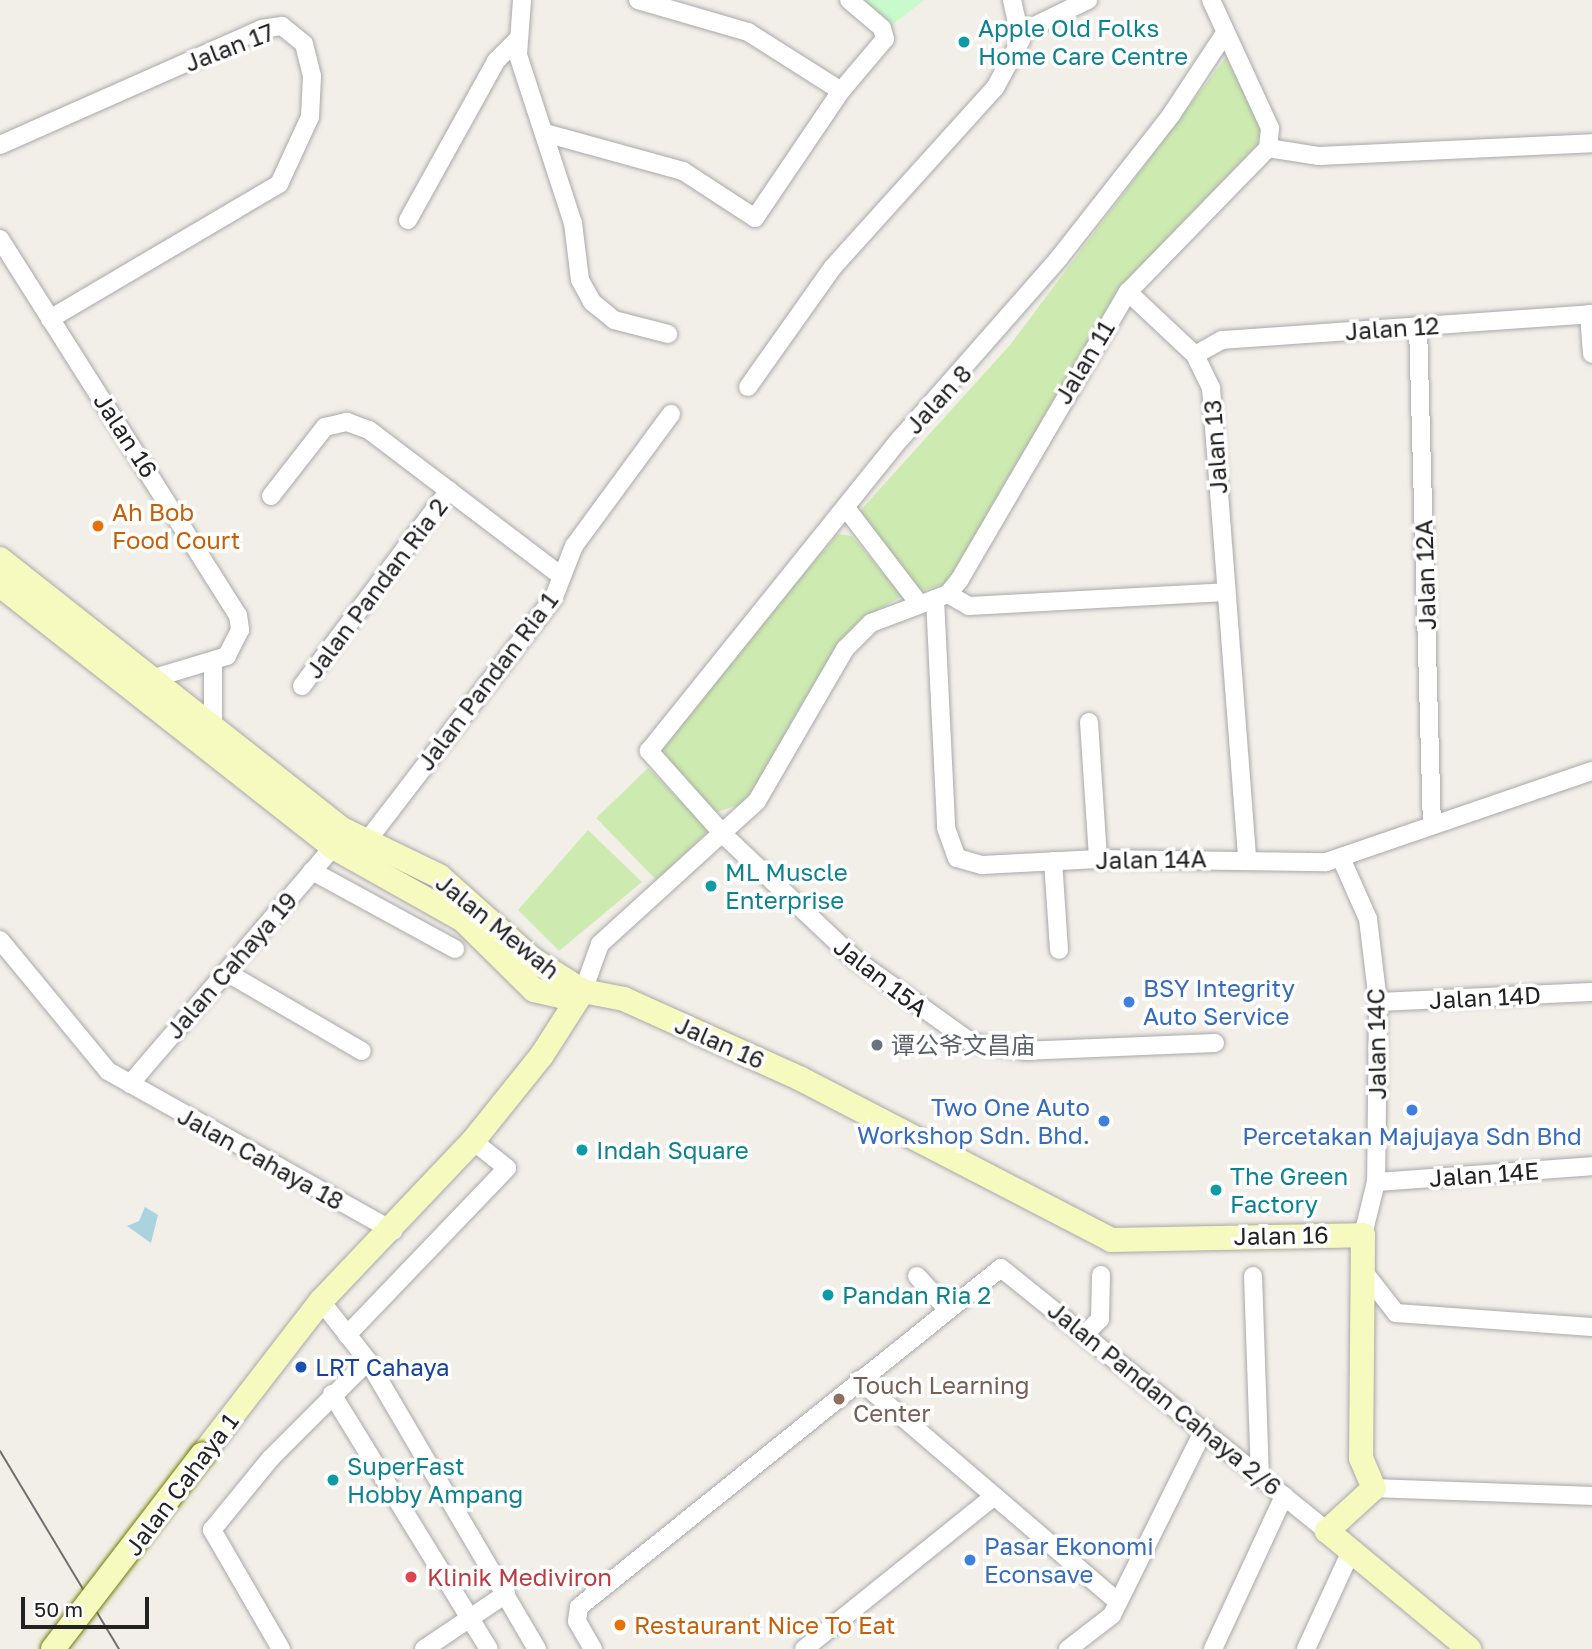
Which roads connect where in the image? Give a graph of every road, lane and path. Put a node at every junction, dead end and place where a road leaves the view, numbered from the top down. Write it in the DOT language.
graph roads {
  1 [pos="522,0"];
  2 [pos="638,0"];
  3 [pos="849,0"];
  4 [pos="1012,0"];
  5 [pos="1088,0"];
  6 [pos="1211,0"];
  7 [pos="1020,33"];
  8 [pos="1225,33"];
  9 [pos="518,39"];
  10 [pos="841,91"];
  11 [pos="545,133"];
  12 [pos="1592,143"];
  13 [pos="0,145"];
  14 [pos="1269,145"];
  15 [pos="408,220"];
  16 [pos="0,239"];
  17 [pos="1128,292"];
  18 [pos="1590,314"];
  19 [pos="50,319"];
  20 [pos="1418,326"];
  21 [pos="668,334"];
  22 [pos="1592,354"];
  23 [pos="1195,355"];
  24 [pos="748,387"];
  25 [pos="671,414"];
  26 [pos="449,490"];
  27 [pos="271,496"];
  28 [pos="846,508"];
  29 [pos="0,559"];
  30 [pos="561,576"];
  31 [pos="0,585"];
  32 [pos="1226,592"];
  33 [pos="933,598"];
  34 [pos="213,663"];
  35 [pos="141,685"];
  36 [pos="302,686"];
  37 [pos="1088,722"];
  38 [pos="213,729"];
  39 [pos="653,761"];
  40 [pos="1592,771"];
  41 [pos="1432,823"];
  42 [pos="724,835"];
  43 [pos="367,841"];
  44 [pos="333,847"];
  45 [pos="1247,858"];
  46 [pos="1341,858"];
  47 [pos="1098,859"];
  48 [pos="1053,861"];
  49 [pos="312,872"];
  50 [pos="0,940"];
  51 [pos="455,949"];
  52 [pos="1059,950"];
  53 [pos="226,972"];
  54 [pos="534,990"];
  55 [pos="583,991"];
  56 [pos="1592,992"];
  57 [pos="1378,1002"];
  58 [pos="1215,1043"];
  59 [pos="362,1051"];
  60 [pos="542,1055"];
  61 [pos="130,1084"];
  62 [pos="473,1141"];
  63 [pos="1592,1166"];
  64 [pos="1376,1182"];
  65 [pos="389,1235"];
  66 [pos="1363,1235"];
  67 [pos="1362,1269"];
  68 [pos="1101,1275"];
  69 [pos="917,1276"];
  70 [pos="1253,1276"];
  71 [pos="325,1306"];
  72 [pos="948,1310"];
  73 [pos="1592,1327"];
  74 [pos="1086,1333"];
  75 [pos="347,1335"];
  76 [pos="368,1361"];
  77 [pos="859,1380"];
  78 [pos="332,1394"];
  79 [pos="1204,1430"];
  80 [pos="1260,1476"];
  81 [pos="1374,1488"];
  82 [pos="994,1496"];
  83 [pos="1284,1496"];
  84 [pos="1592,1496"];
  85 [pos="1327,1531"];
  86 [pos="1351,1551"];
  87 [pos="506,1594"];
  88 [pos="1118,1602"];
  89 [pos="471,1618"];
  90 [pos="52,1649"];
  91 [pos="281,1649"];
  92 [pos="424,1649"];
  93 [pos="489,1649"];
  94 [pos="537,1649"];
  95 [pos="593,1649"];
  96 [pos="804,1649"];
  97 [pos="1069,1649"];
  98 [pos="1213,1649"];
  99 [pos="1306,1649"];
  100 [pos="1468,1649"];
  1 -- 9 [label="street"];
  2 -- 10 [label="street"];
  3 -- 10 [label="street"];
  4 -- 7 [label="street"];
  5 -- 7 [label="street"];
  6 -- 8 [label="street"];
  7 -- 24 [label="street"];
  8 -- 14 [label="street"];
  8 -- 28 [label="street, Jalan 8"];
  9 -- 11 [label="street"];
  9 -- 15 [label="street"];
  10 -- 11 [label="street"];
  11 -- 21 [label="street"];
  12 -- 14 [label="street"];
  13 -- 19 [label="street, Jalan 17"];
  14 -- 17 [label="street, Jalan 11"];
  16 -- 19 [label="street, Jalan 16"];
  17 -- 23 [label="street, Jalan 13"];
  17 -- 33 [label="street, Jalan 11"];
  18 -- 20 [label="street, Jalan 12"];
  18 -- 22 [label="street"];
  19 -- 34 [label="street, Jalan 16"];
  20 -- 23 [label="street, Jalan 12"];
  20 -- 41 [label="street, Jalan 12A"];
  23 -- 32 [label="street, Jalan 13"];
  25 -- 30 [label="street, Jalan Pandan Ria 1"];
  26 -- 27 [label="street"];
  26 -- 30 [label="street"];
  26 -- 36 [label="street, Jalan Pandan Ria 2"];
  28 -- 33 [label="street"];
  28 -- 39 [label="street, Jalan 8"];
  29 -- 35 [label="street, Jalan Mewah"];
  30 -- 43 [label="street, Jalan Pandan Ria 1"];
  31 -- 35 [label="street, Jalan Mewah"];
  32 -- 33 [label="street"];
  32 -- 45 [label="street, Jalan 13"];
  33 -- 42 [label="street"];
  33 -- 48 [label="street, Jalan 14A"];
  34 -- 35 [label="street"];
  34 -- 38 [label="street"];
  35 -- 38 [label="street, Jalan Mewah"];
  35 -- 44 [label="street, Jalan Mewah"];
  37 -- 47 [label="street"];
  38 -- 43 [label="street, Jalan Mewah"];
  39 -- 42 [label="street, Jalan 15A"];
  40 -- 41 [label="street, Jalan 14A"];
  41 -- 46 [label="street, Jalan 14A"];
  42 -- 55 [label="street"];
  42 -- 58 [label="street, Jalan 15A"];
  43 -- 55 [label="street, Jalan Mewah"];
  44 -- 49 [label="street, Jalan Cahaya 19"];
  44 -- 54 [label="street, Jalan Mewah"];
  45 -- 46 [label="street, Jalan 14A"];
  45 -- 47 [label="street, Jalan 14A"];
  46 -- 57 [label="street, Jalan 14C"];
  47 -- 48 [label="street, Jalan 14A"];
  48 -- 52 [label="street"];
  49 -- 51 [label="street"];
  49 -- 53 [label="street, Jalan Cahaya 19"];
  50 -- 61 [label="street, Jalan Cahaya 18"];
  53 -- 59 [label="street"];
  53 -- 61 [label="street, Jalan Cahaya 19"];
  54 -- 55 [label="street, Jalan Mewah"];
  54 -- 60 [label="street"];
  55 -- 60 [label="street, Jalan Cahaya 1"];
  55 -- 66 [label="street, Jalan 16"];
  56 -- 57 [label="street, Jalan 14D"];
  57 -- 64 [label="street, Jalan 14C"];
  60 -- 62 [label="street, Jalan Cahaya 1"];
  61 -- 65 [label="street, Jalan Cahaya 18"];
  62 -- 65 [label="street, Jalan Cahaya 1"];
  62 -- 75 [label="street"];
  63 -- 64 [label="street, Jalan 14E"];
  64 -- 66 [label="street, Jalan 14C"];
  65 -- 71 [label="street, Jalan Cahaya 1"];
  66 -- 67 [label="street"];
  67 -- 73 [label="street"];
  67 -- 81 [label="street"];
  68 -- 74 [label="street"];
  69 -- 72 [label="street"];
  70 -- 80 [label="street"];
  71 -- 75 [label="street"];
  71 -- 90 [label="street, Jalan Cahaya 1, bridge"];
  72 -- 74 [label="street, Jalan Pandan Cahaya 2/6"];
  72 -- 77 [label="street"];
  74 -- 79 [label="street, Jalan Pandan Cahaya 2/6"];
  75 -- 76 [label="street"];
  76 -- 78 [label="street"];
  76 -- 87 [label="street"];
  77 -- 82 [label="street"];
  77 -- 95 [label="street"];
  78 -- 89 [label="street"];
  78 -- 91 [label="street"];
  79 -- 80 [label="street, Jalan Pandan Cahaya 2/6"];
  79 -- 88 [label="street"];
  80 -- 83 [label="street, Jalan Pandan Cahaya 2/6"];
  81 -- 84 [label="street"];
  81 -- 85 [label="street"];
  82 -- 88 [label="street"];
  82 -- 96 [label="street"];
  83 -- 85 [label="street, Jalan Pandan Cahaya 2/6"];
  83 -- 98 [label="street"];
  85 -- 86 [label="street"];
  86 -- 99 [label="street"];
  86 -- 100 [label="street"];
  87 -- 89 [label="street"];
  87 -- 94 [label="street"];
  88 -- 97 [label="street"];
  89 -- 92 [label="street"];
  89 -- 93 [label="street"];
}
